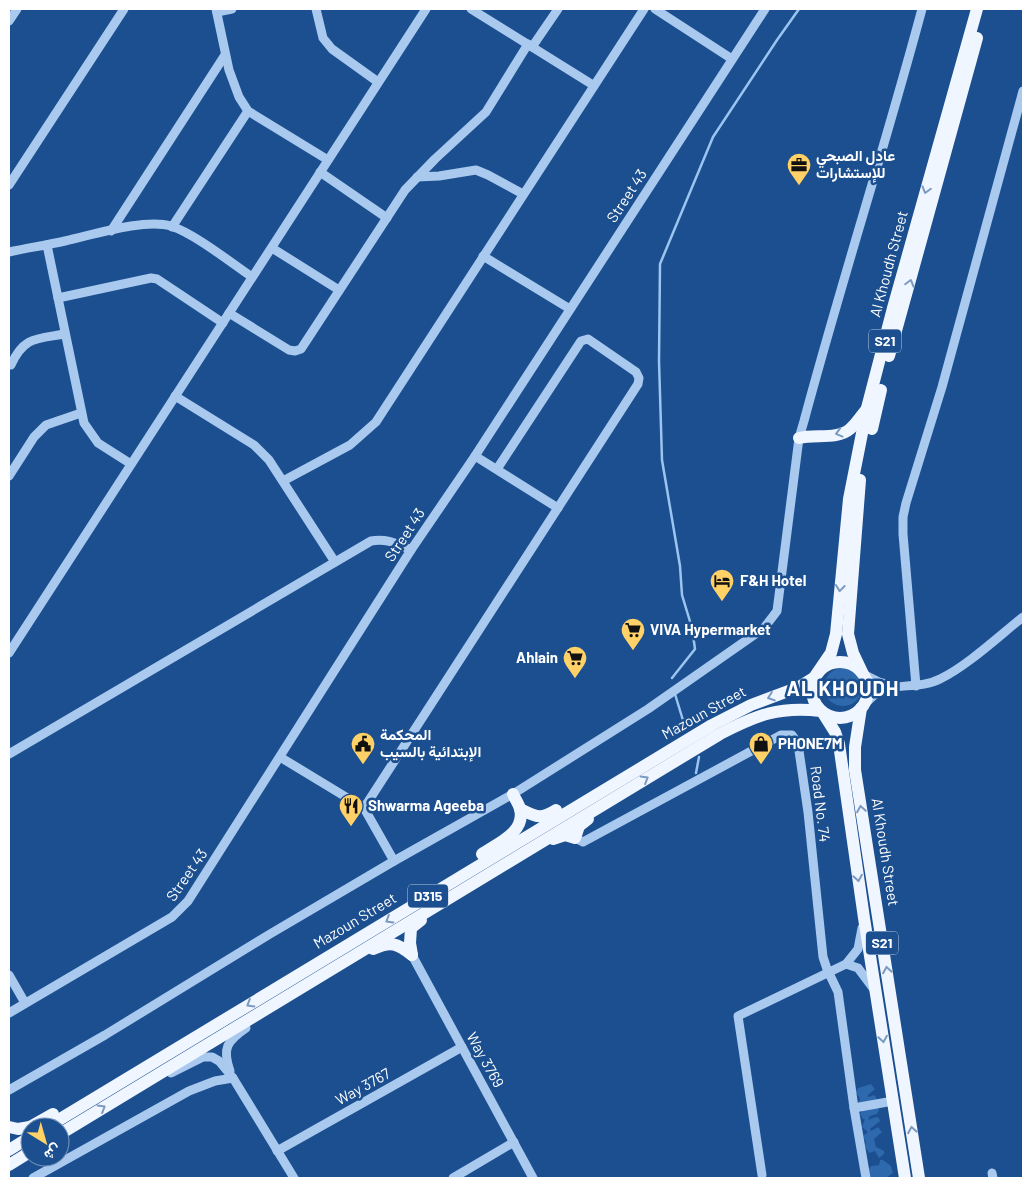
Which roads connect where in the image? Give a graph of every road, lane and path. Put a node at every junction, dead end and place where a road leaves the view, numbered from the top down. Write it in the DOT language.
graph roads {
  1 [pos="17,9"];
  2 [pos="124,9"];
  3 [pos="232,9"];
  4 [pos="316,9"];
  5 [pos="426,9"];
  6 [pos="471,9"];
  7 [pos="558,9"];
  8 [pos="644,9"];
  9 [pos="655,9"];
  10 [pos="765,9"];
  11 [pos="922,9"];
  12 [pos="977,9"];
  13 [pos="986,9"];
  14 [pos="216,10"];
  15 [pos="9,22"];
  16 [pos="530,46"];
  17 [pos="225,55"];
  18 [pos="732,59"];
  19 [pos="378,82"];
  20 [pos="593,85"];
  21 [pos="1023,91"];
  22 [pos="248,111"];
  23 [pos="328,160"];
  24 [pos="320,172"];
  25 [pos="417,176"];
  26 [pos="9,185"];
  27 [pos="523,194"];
  28 [pos="387,218"];
  29 [pos="172,227"];
  30 [pos="111,231"];
  31 [pos="48,245"];
  32 [pos="272,248"];
  33 [pos="9,252"];
  34 [pos="483,256"];
  35 [pos="252,277"];
  36 [pos="339,290"];
  37 [pos="58,298"];
  38 [pos="570,309"];
  39 [pos="229,313"];
  40 [pos="223,322"];
  41 [pos="65,334"];
  42 [pos="11,365"];
  43 [pos="175,396"];
  44 [pos="868,408"];
  45 [pos="81,414"];
  46 [pos="800,438"];
  47 [pos="475,456"];
  48 [pos="131,464"];
  49 [pos="497,470"];
  50 [pos="9,476"];
  51 [pos="283,481"];
  52 [pos="558,508"];
  53 [pos="411,550"];
  54 [pos="335,562"];
  55 [pos="1023,617"];
  56 [pos="9,653"];
  57 [pos="862,673"];
  58 [pos="815,676"];
  59 [pos="916,686"];
  60 [pos="902,687"];
  61 [pos="862,707"];
  62 [pos="822,712"];
  63 [pos="9,754"];
  64 [pos="280,757"];
  65 [pos="633,772"];
  66 [pos="513,794"];
  67 [pos="615,796"];
  68 [pos="364,808"];
  69 [pos="520,809"];
  70 [pos="575,838"];
  71 [pos="394,861"];
  72 [pos="486,876"];
  73 [pos="432,894"];
  74 [pos="864,918"];
  75 [pos="412,955"];
  76 [pos="846,964"];
  77 [pos="328,970"];
  78 [pos="828,972"];
  79 [pos="9,975"];
  80 [pos="876,991"];
  81 [pos="281,999"];
  82 [pos="25,1003"];
  83 [pos="9,1013"];
  84 [pos="462,1047"];
  85 [pos="233,1078"];
  86 [pos="130,1084"];
  87 [pos="9,1090"];
  88 [pos="893,1101"];
  89 [pos="854,1108"];
  90 [pos="48,1117"];
  91 [pos="66,1117"];
  92 [pos="70,1127"];
  93 [pos="514,1142"];
  94 [pos="20,1143"];
  95 [pos="9,1150"];
  96 [pos="277,1151"];
  97 [pos="20,1158"];
  98 [pos="9,1165"];
  99 [pos="762,1175"];
  100 [pos="33,1178"];
  101 [pos="294,1178"];
  102 [pos="453,1178"];
  103 [pos="533,1178"];
  104 [pos="866,1178"];
  105 [pos="905,1178"];
  106 [pos="919,1178"];
  1 -- 15 [label="street"];
  2 -- 26 [label="street"];
  3 -- 14 [label="street"];
  4 -- 19 [label="street"];
  5 -- 19 [label="street"];
  6 -- 16 [label="street"];
  7 -- 16 [label="street"];
  8 -- 20 [label="street"];
  9 -- 18 [label="street"];
  10 -- 18 [label="street, Street 43"];
  11 -- 46 [label="street"];
  12 -- 44 [label="main road, Al Khoudh Street / S21, one-way"];
  57 -- 13 [label="main road, Al Khoudh Street / S21, one-way"];
  14 -- 17 [label="street"];
  16 -- 20 [label="street"];
  16 -- 25 [label="street"];
  17 -- 22 [label="street"];
  17 -- 30 [label="street"];
  18 -- 38 [label="street, Street 43"];
  19 -- 23 [label="street"];
  20 -- 27 [label="street"];
  21 -- 59 [label="street"];
  22 -- 23 [label="street"];
  22 -- 29 [label="street"];
  23 -- 24 [label="street"];
  24 -- 28 [label="street"];
  24 -- 32 [label="street"];
  25 -- 27 [label="street"];
  25 -- 28 [label="street"];
  27 -- 34 [label="street"];
  28 -- 36 [label="street"];
  29 -- 30 [label="street"];
  29 -- 35 [label="street"];
  30 -- 31 [label="street"];
  31 -- 33 [label="street"];
  31 -- 37 [label="street"];
  32 -- 35 [label="street"];
  32 -- 36 [label="street"];
  34 -- 38 [label="street"];
  34 -- 51 [label="street"];
  35 -- 39 [label="street"];
  36 -- 39 [label="street"];
  37 -- 40 [label="street"];
  37 -- 41 [label="street"];
  38 -- 47 [label="street, Street 43"];
  39 -- 40 [label="street"];
  40 -- 43 [label="street"];
  41 -- 42 [label="street"];
  41 -- 45 [label="street"];
  43 -- 48 [label="street"];
  43 -- 51 [label="street"];
  44 -- 46 [label="main road, one-way"];
  44 -- 58 [label="main road, Al Khoudh Street / S21, one-way"];
  45 -- 48 [label="street"];
  45 -- 50 [label="street"];
  46 -- 66 [label="street"];
  47 -- 49 [label="street"];
  47 -- 53 [label="street, Street 43"];
  48 -- 56 [label="street"];
  49 -- 52 [label="street"];
  49 -- 52 [label="street"];
  51 -- 54 [label="street"];
  52 -- 68 [label="street"];
  53 -- 54 [label="street"];
  53 -- 64 [label="street, Street 43"];
  54 -- 63 [label="street"];
  55 -- 59 [label="street"];
  57 -- 58 [label="main road"];
  57 -- 60 [label="street"];
  57 -- 61 [label="main road, S21"];
  58 -- 62 [label="main road, S21"];
  58 -- 65 [label="main road, Mazoun Street / D315, one-way"];
  59 -- 60 [label="street"];
  60 -- 61 [label="street"];
  61 -- 62 [label="main road"];
  106 -- 61 [label="main road, Al Khoudh Street / S21, one-way"];
  67 -- 62 [label="main road, Mazoun Street / D315, one-way"];
  62 -- 74 [label="main road, Al Khoudh Street / S21, one-way"];
  64 -- 68 [label="street"];
  64 -- 82 [label="street, Street 43"];
  65 -- 69 [label="main road"];
  65 -- 73 [label="main road, Mazoun Street / D315"];
  66 -- 69 [label="main road"];
  66 -- 71 [label="street"];
  67 -- 70 [label="main road"];
  67 -- 72 [label="main road, Mazoun Street / D315"];
  68 -- 71 [label="street"];
  69 -- 73 [label="main road"];
  70 -- 72 [label="main road"];
  70 -- 78 [label="street, Road No. 74"];
  71 -- 87 [label="street"];
  72 -- 75 [label="main road"];
  72 -- 77 [label="main road, Mazoun Street / D315"];
  73 -- 86 [label="main road, Mazoun Street / D315, one-way"];
  74 -- 76 [label="street"];
  74 -- 80 [label="main road, Al Khoudh Street / S21"];
  75 -- 77 [label="main road"];
  75 -- 84 [label="street, Way 3769"];
  76 -- 78 [label="street"];
  76 -- 80 [label="street"];
  77 -- 81 [label="main road, Mazoun Street / D315"];
  78 -- 89 [label="street, Road No. 74"];
  78 -- 99 [label="street"];
  79 -- 82 [label="street"];
  80 -- 88 [label="main road, Al Khoudh Street / S21, one-way"];
  81 -- 85 [label="street"];
  81 -- 86 [label="main road, Mazoun Street / D315"];
  82 -- 83 [label="street, Street 43"];
  84 -- 93 [label="street, Way 3769"];
  84 -- 96 [label="street, Way 3767"];
  85 -- 86 [label="street"];
  85 -- 96 [label="street"];
  85 -- 100 [label="street"];
  86 -- 90 [label="main road"];
  86 -- 91 [label="main road, Mazoun Street / D315"];
  92 -- 86 [label="main road, Mazoun Street / D315, one-way"];
  88 -- 89 [label="street"];
  88 -- 105 [label="main road, Al Khoudh Street / S21"];
  89 -- 104 [label="street, Road No. 74"];
  93 -- 102 [label="street"];
  93 -- 103 [label="street, Way 3769"];
  94 -- 95 [label="main road"];
  96 -- 101 [label="street"];
  97 -- 98 [label="main road"];
}
